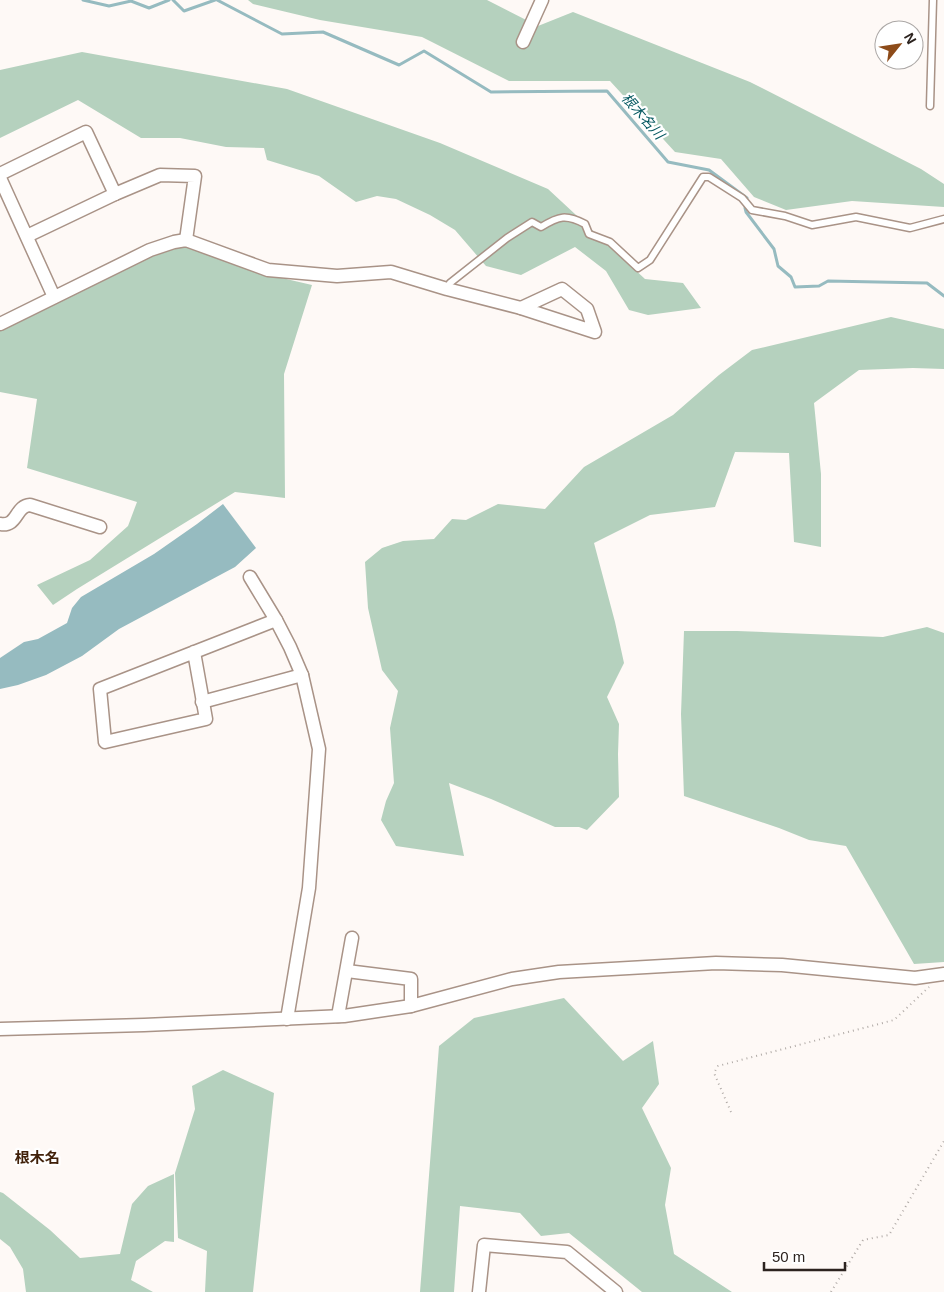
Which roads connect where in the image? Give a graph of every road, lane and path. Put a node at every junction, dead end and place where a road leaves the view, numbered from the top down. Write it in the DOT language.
graph roads {
  1 [pos="542,0"];
  2 [pos="933,0"];
  3 [pos="523,42"];
  4 [pos="930,106"];
  5 [pos="0,176"];
  6 [pos="115,194"];
  7 [pos="944,219"];
  8 [pos="27,236"];
  9 [pos="186,240"];
  10 [pos="447,289"];
  11 [pos="54,297"];
  12 [pos="521,308"];
  13 [pos="0,324"];
  14 [pos="0,524"];
  15 [pos="100,527"];
  16 [pos="250,577"];
  17 [pos="276,620"];
  18 [pos="194,652"];
  19 [pos="302,675"];
  20 [pos="202,702"];
  21 [pos="352,938"];
  22 [pos="346,971"];
  23 [pos="944,974"];
  24 [pos="930,987"];
  25 [pos="411,1006"];
  26 [pos="338,1016"];
  27 [pos="287,1019"];
  28 [pos="0,1029"];
  29 [pos="731,1112"];
  30 [pos="944,1141"];
  31 [pos="479,1292"];
  32 [pos="616,1292"];
  33 [pos="831,1292"];
  1 -- 3 [label="street"];
  2 -- 4 [label="lane"];
  5 -- 6 [label="street"];
  5 -- 8 [label="street"];
  6 -- 8 [label="street"];
  6 -- 9 [label="street"];
  7 -- 10 [label="lane"];
  8 -- 11 [label="street"];
  9 -- 10 [label="street"];
  9 -- 11 [label="street"];
  10 -- 12 [label="street"];
  11 -- 13 [label="street"];
  12 -- 12 [label="street"];
  14 -- 15 [label="street"];
  16 -- 17 [label="street"];
  17 -- 18 [label="street"];
  17 -- 19 [label="street"];
  18 -- 20 [label="street"];
  18 -- 20 [label="street"];
  19 -- 20 [label="street"];
  19 -- 27 [label="street"];
  21 -- 22 [label="street"];
  22 -- 25 [label="street"];
  22 -- 26 [label="street"];
  23 -- 25 [label="street"];
  24 -- 29 [label="path"];
  25 -- 26 [label="street"];
  26 -- 27 [label="street"];
  27 -- 28 [label="street"];
  30 -- 33 [label="path"];
  31 -- 32 [label="street"];
}
